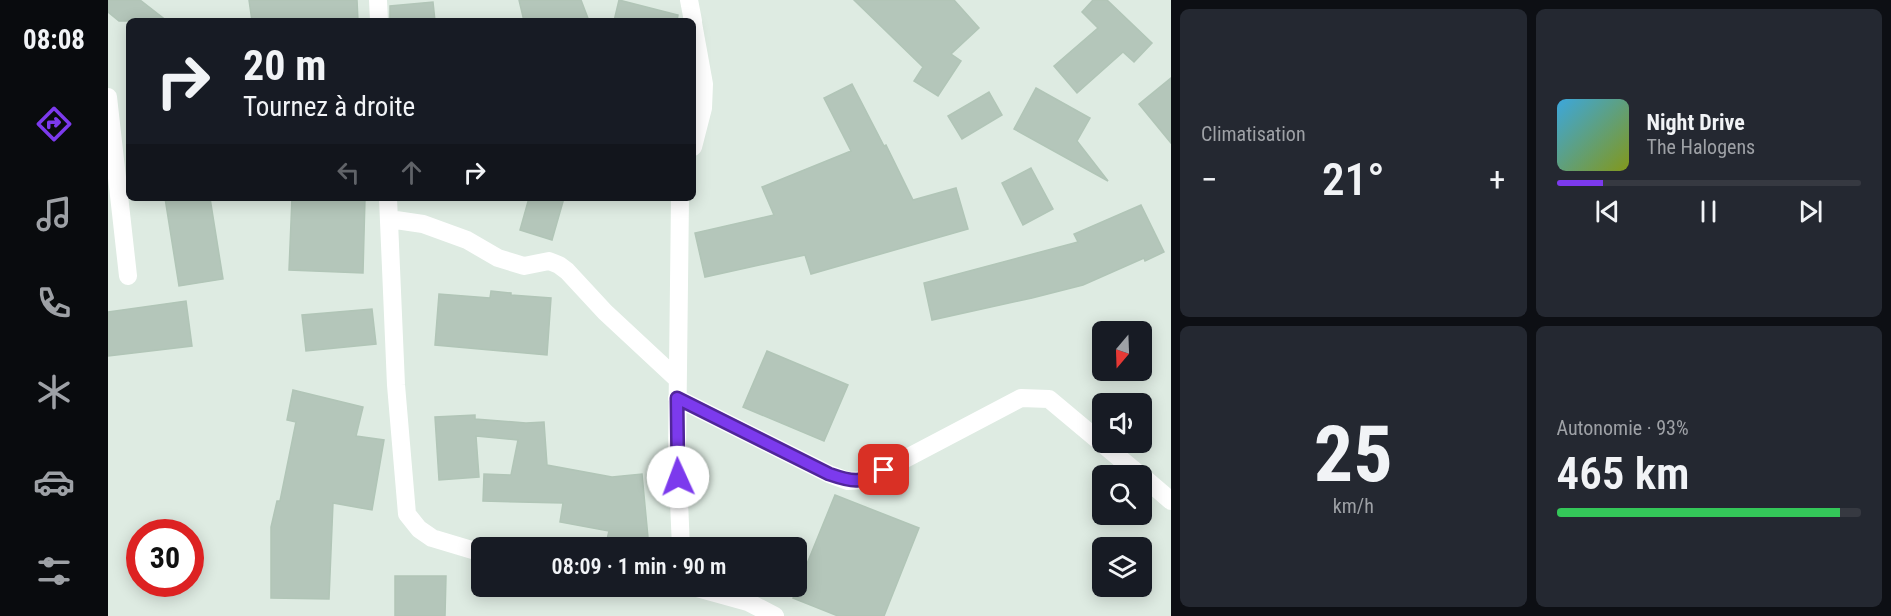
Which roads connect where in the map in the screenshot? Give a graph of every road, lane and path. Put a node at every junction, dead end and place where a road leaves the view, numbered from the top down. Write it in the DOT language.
graph roads {
  1 [pos="378,0"];
  2 [pos="689,0"];
  3 [pos="379,18"];
  4 [pos="692,18"];
  5 [pos="696,39"];
  6 [pos="108,97"];
  7 [pos="696,135"];
  8 [pos="388,201"];
  9 [pos="680,201"];
  10 [pos="389,219"];
  11 [pos="128,276"];
  12 [pos="677,379"];
  13 [pos="677,398"];
  14 [pos="1128,465"];
  15 [pos="1152,485"];
  16 [pos="1171,501"];
  17 [pos="681,537"];
  18 [pos="471,550"];
  19 [pos="730,597"];
  20 [pos="775,616"];
  1 -- 3 [label="street"];
  2 -- 4 [label="street"];
  5 -- 7 [label="street"];
  6 -- 11 [label="street"];
  8 -- 10 [label="street"];
  9 -- 12 [label="street"];
  10 -- 12 [label="street"];
  10 -- 18 [label="street"];
  12 -- 13 [label="street"];
  13 -- 14 [label="street"];
  13 -- 17 [label="street"];
  15 -- 16 [label="street"];
  19 -- 20 [label="street"];
}
